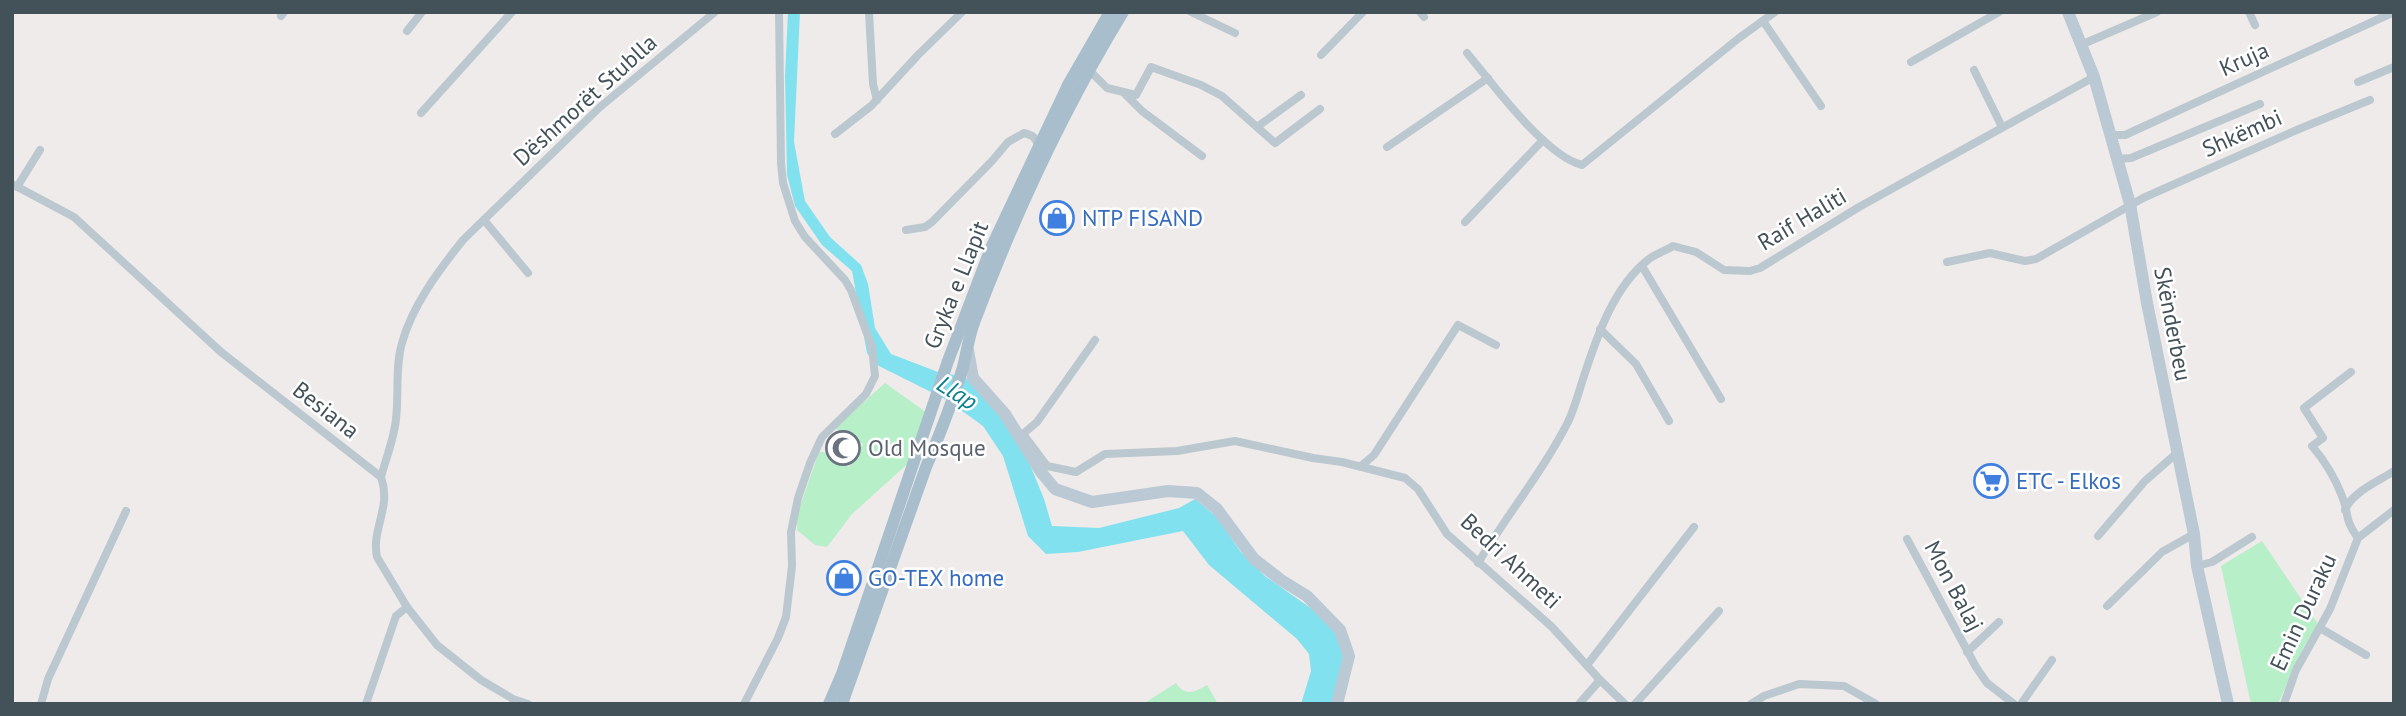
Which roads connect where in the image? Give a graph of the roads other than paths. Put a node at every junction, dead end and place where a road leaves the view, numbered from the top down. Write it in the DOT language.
graph roads {
  1 [pos="422,12"];
  2 [pos="512,12"];
  3 [pos="715,12"];
  4 [pos="779,12"];
  5 [pos="869,12"];
  6 [pos="962,12"];
  7 [pos="1123,12"];
  8 [pos="1191,12"];
  9 [pos="1363,12"];
  10 [pos="1775,12"];
  11 [pos="1999,12"];
  12 [pos="2068,12"];
  13 [pos="2157,12"];
  14 [pos="2249,12"];
  15 [pos="2394,12"];
  16 [pos="1105,15"];
  17 [pos="1763,21"];
  18 [pos="2255,25"];
  19 [pos="407,31"];
  20 [pos="1235,33"];
  21 [pos="2083,44"];
  22 [pos="1468,53"];
  23 [pos="1321,55"];
  24 [pos="1911,62"];
  25 [pos="2394,67"];
  26 [pos="1089,70"];
  27 [pos="1974,70"];
  28 [pos="2094,77"];
  29 [pos="1488,78"];
  30 [pos="2358,82"];
  31 [pos="1120,90"];
  32 [pos="1301,95"];
  33 [pos="877,100"];
  34 [pos="2370,100"];
  35 [pos="2260,104"];
  36 [pos="1821,106"];
  37 [pos="1063,109"];
  38 [pos="1320,109"];
  39 [pos="422,113"];
  40 [pos="1257,127"];
  41 [pos="2002,127"];
  42 [pos="835,134"];
  43 [pos="2110,135"];
  44 [pos="1544,140"];
  45 [pos="1387,147"];
  46 [pos="40,150"];
  47 [pos="1042,150"];
  48 [pos="1202,156"];
  49 [pos="2117,159"];
  50 [pos="15,186"];
  51 [pos="2130,204"];
  52 [pos="484,220"];
  53 [pos="1465,222"];
  54 [pos="906,230"];
  55 [pos="1947,262"];
  56 [pos="1642,265"];
  57 [pos="528,273"];
  58 [pos="1600,329"];
  59 [pos="1095,340"];
  60 [pos="1496,345"];
  61 [pos="967,366"];
  62 [pos="2351,372"];
  63 [pos="1721,399"];
  64 [pos="1669,421"];
  65 [pos="2178,452"];
  66 [pos="1361,466"];
  67 [pos="2394,471"];
  68 [pos="381,477"];
  69 [pos="2345,510"];
  70 [pos="2394,510"];
  71 [pos="126,511"];
  72 [pos="1694,527"];
  73 [pos="2194,534"];
  74 [pos="2098,536"];
  75 [pos="2252,537"];
  76 [pos="2358,538"];
  77 [pos="1907,539"];
  78 [pos="1478,563"];
  79 [pos="2197,566"];
  80 [pos="2107,606"];
  81 [pos="407,607"];
  82 [pos="1718,611"];
  83 [pos="1999,622"];
  84 [pos="2320,628"];
  85 [pos="1967,652"];
  86 [pos="2366,655"];
  87 [pos="2052,660"];
  88 [pos="1587,665"];
  89 [pos="1600,680"];
  90 [pos="41,704"];
  91 [pos="366,704"];
  92 [pos="528,704"];
  93 [pos="744,704"];
  94 [pos="828,704"];
  95 [pos="842,704"];
  96 [pos="1337,704"];
  97 [pos="1579,704"];
  98 [pos="1625,704"];
  99 [pos="1635,704"];
  100 [pos="1751,704"];
  101 [pos="1876,704"];
  102 [pos="2014,704"];
  103 [pos="2021,704"];
  104 [pos="2228,704"];
  105 [pos="2284,704"];
  1 -- 19 [label="street"];
  2 -- 39 [label="street"];
  3 -- 52 [label="street, Dëshmorët Stublla"];
  4 -- 93 [label="street"];
  5 -- 33 [label="street"];
  6 -- 33 [label="street"];
  7 -- 26 [label="main road, Gryka e Llapit"];
  8 -- 20 [label="street"];
  9 -- 23 [label="street"];
  10 -- 17 [label="street"];
  11 -- 24 [label="street"];
  12 -- 21 [label="main road, Skënderbeu"];
  13 -- 21 [label="street"];
  14 -- 18 [label="street"];
  15 -- 43 [label="street, Kruja"];
  16 -- 37 [label="main road, Gryka e Llapit"];
  17 -- 36 [label="street"];
  17 -- 44 [label="street"];
  21 -- 28 [label="main road, Skënderbeu"];
  22 -- 29 [label="street"];
  25 -- 30 [label="street"];
  26 -- 31 [label="street"];
  26 -- 37 [label="main road, Gryka e Llapit"];
  27 -- 41 [label="street"];
  28 -- 41 [label="street, Raif Haliti"];
  28 -- 43 [label="main road, Skënderbeu"];
  29 -- 44 [label="street"];
  29 -- 45 [label="street"];
  31 -- 40 [label="street"];
  31 -- 48 [label="street"];
  32 -- 40 [label="street"];
  33 -- 42 [label="street"];
  34 -- 51 [label="street, Shkëmbi"];
  35 -- 49 [label="street"];
  37 -- 47 [label="main road, Gryka e Llapit"];
  38 -- 40 [label="street"];
  41 -- 56 [label="street, Raif Haliti"];
  43 -- 49 [label="main road, Skënderbeu"];
  44 -- 53 [label="street"];
  46 -- 50 [label="street, Besiana"];
  47 -- 54 [label="street"];
  47 -- 61 [label="main road, Gryka e Llapit"];
  47 -- 94 [label="main road, Gryka e Llapit"];
  49 -- 51 [label="main road, Skënderbeu"];
  50 -- 68 [label="street, Besiana"];
  51 -- 55 [label="street"];
  51 -- 65 [label="main road, Skënderbeu"];
  52 -- 57 [label="street"];
  52 -- 68 [label="street, Dëshmorët Stublla"];
  56 -- 58 [label="street, Raif Haliti"];
  56 -- 63 [label="street"];
  58 -- 64 [label="street"];
  58 -- 78 [label="street, Raif Haliti"];
  59 -- 66 [label="street, Bedri Ahmeti"];
  60 -- 66 [label="street"];
  61 -- 95 [label="main road, Gryka e Llapit"];
  61 -- 96 [label="main road"];
  62 -- 69 [label="street, Emin Duraku"];
  65 -- 73 [label="main road, Skënderbeu"];
  65 -- 74 [label="street"];
  66 -- 78 [label="street, Bedri Ahmeti"];
  67 -- 69 [label="street"];
  68 -- 81 [label="street"];
  69 -- 76 [label="street, Emin Duraku"];
  70 -- 76 [label="street, Emin Duraku"];
  71 -- 90 [label="street"];
  72 -- 88 [label="street"];
  73 -- 79 [label="main road, Skënderbeu"];
  73 -- 80 [label="street"];
  75 -- 79 [label="street"];
  76 -- 84 [label="street, Emin Duraku"];
  77 -- 85 [label="street, Mon Balaj"];
  78 -- 88 [label="street, Bedri Ahmeti"];
  79 -- 104 [label="main road, Skënderbeu"];
  81 -- 91 [label="street"];
  81 -- 92 [label="street"];
  82 -- 99 [label="street"];
  83 -- 85 [label="street, Mon Balaj"];
  84 -- 86 [label="street"];
  84 -- 105 [label="street, Emin Duraku"];
  85 -- 102 [label="street, Mon Balaj"];
  87 -- 103 [label="street"];
  88 -- 89 [label="street, Bedri Ahmeti"];
  89 -- 97 [label="street"];
  89 -- 98 [label="street, Bedri Ahmeti"];
  100 -- 101 [label="street"];
}
